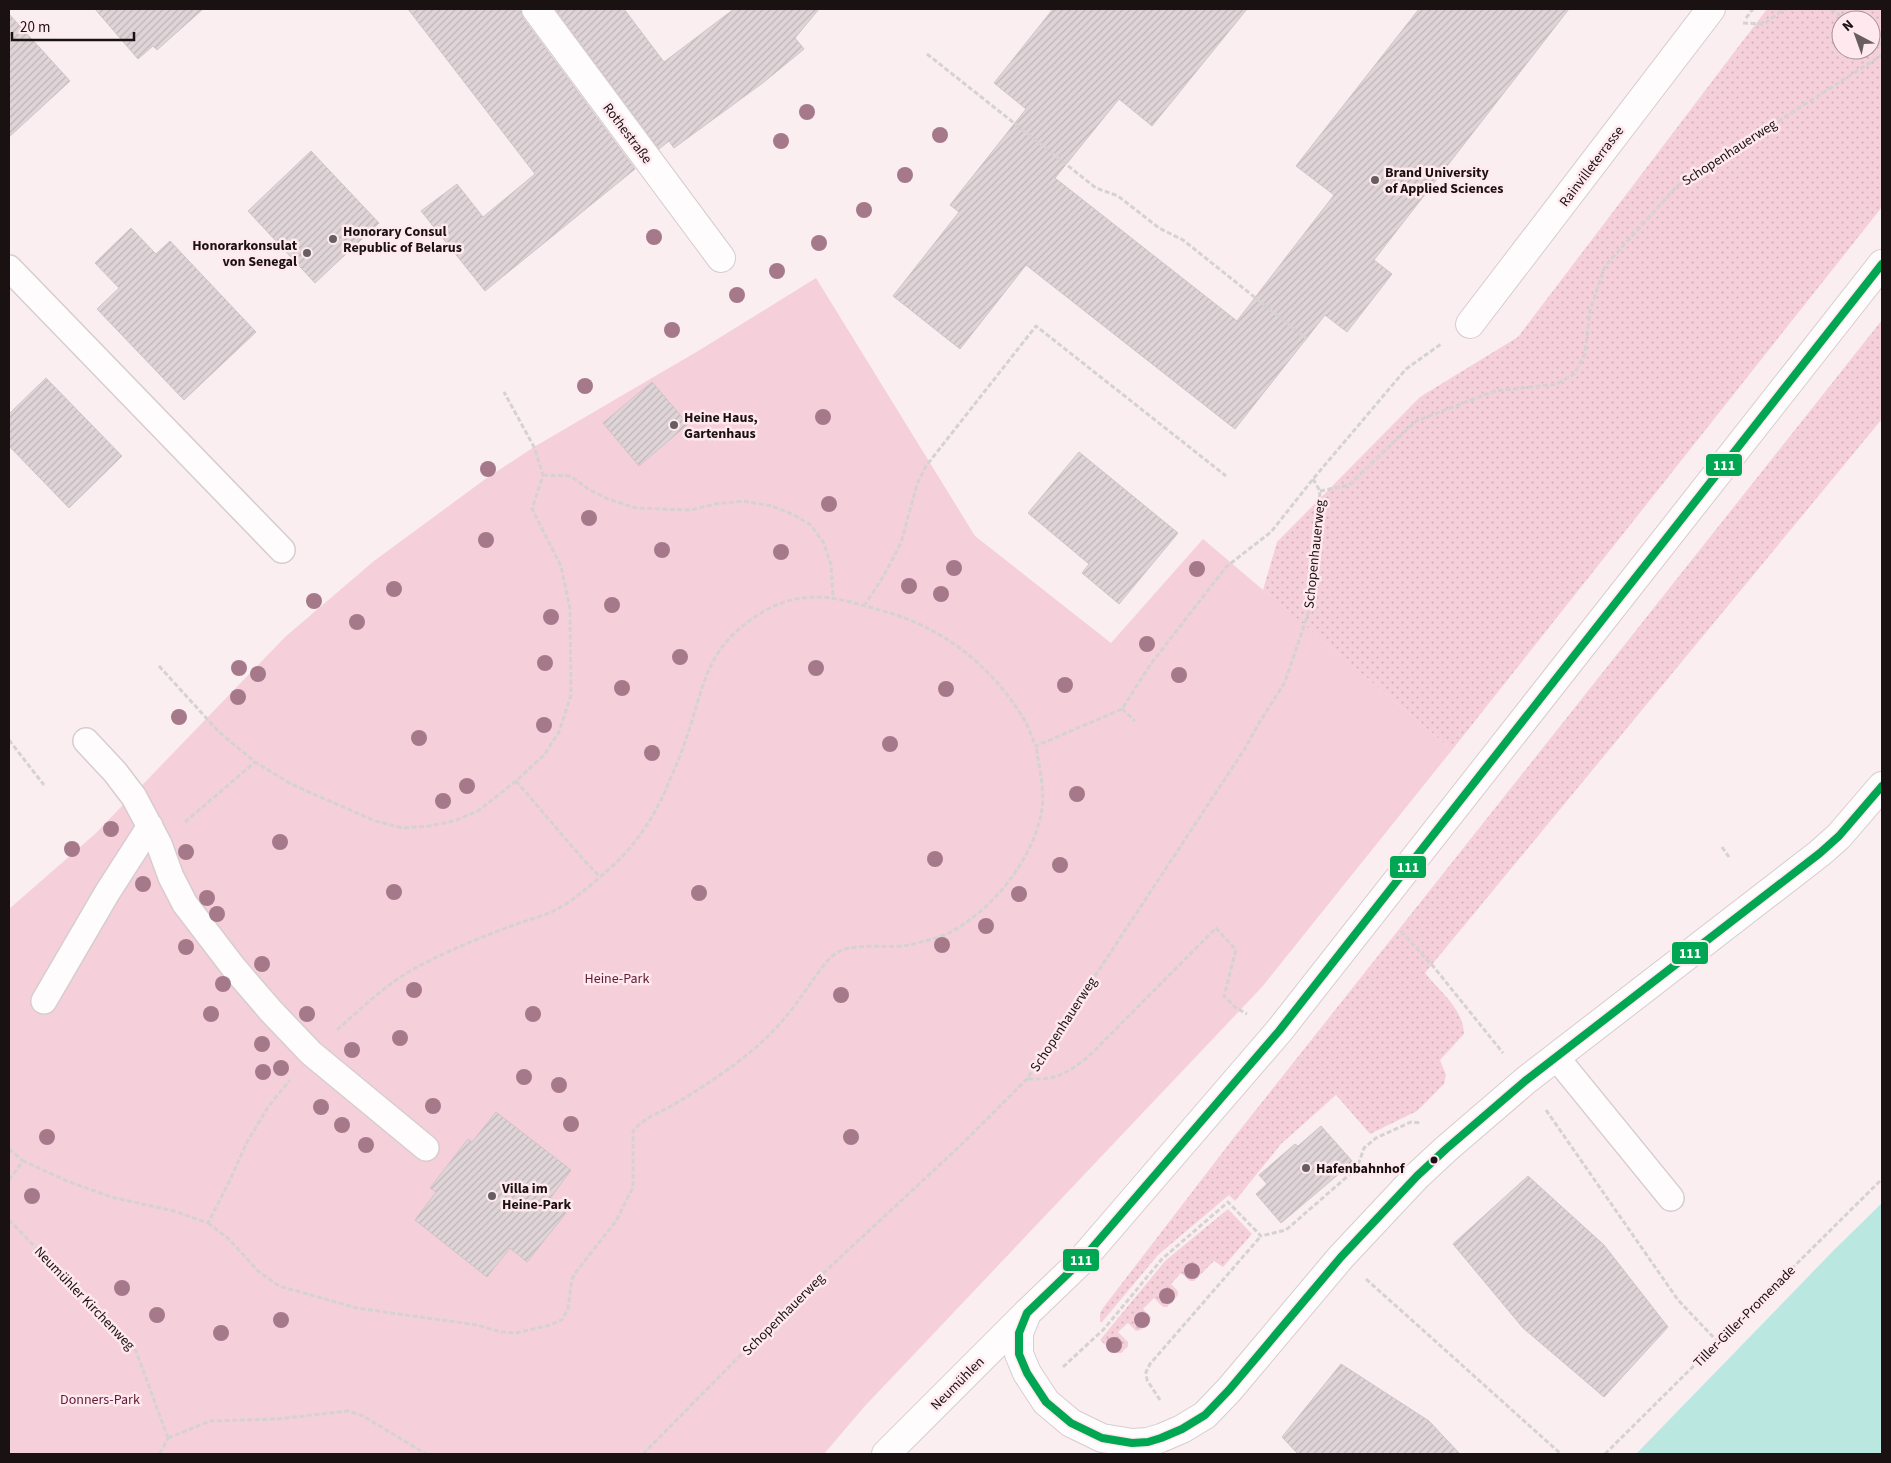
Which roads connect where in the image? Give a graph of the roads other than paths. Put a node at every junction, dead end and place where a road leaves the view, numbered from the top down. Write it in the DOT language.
graph roads {
  1 [pos="536,9"];
  2 [pos="1711,9"];
  3 [pos="721,258"];
  4 [pos="1882,264"];
  5 [pos="9,268"];
  6 [pos="1470,324"];
  7 [pos="282,550"];
  8 [pos="86,741"];
  9 [pos="1882,786"];
  10 [pos="155,835"];
  11 [pos="44,1001"];
  12 [pos="1556,1057"];
  13 [pos="426,1148"];
  14 [pos="1671,1198"];
  15 [pos="1027,1313"];
  16 [pos="1148,1448"];
  17 [pos="886,1454"];
  1 -- 3 [label="street, Rothestraße"];
  2 -- 6 [label="street, Rainvilleterrasse"];
  4 -- 15 [label="street, Neumühlen"];
  5 -- 7 [label="lane"];
  8 -- 10 [label="lane"];
  9 -- 12 [label="street"];
  10 -- 11 [label="lane"];
  10 -- 13 [label="lane"];
  12 -- 14 [label="lane"];
  12 -- 16 [label="street"];
  15 -- 16 [label="street"];
  15 -- 17 [label="street, Neumühlen"];
}
